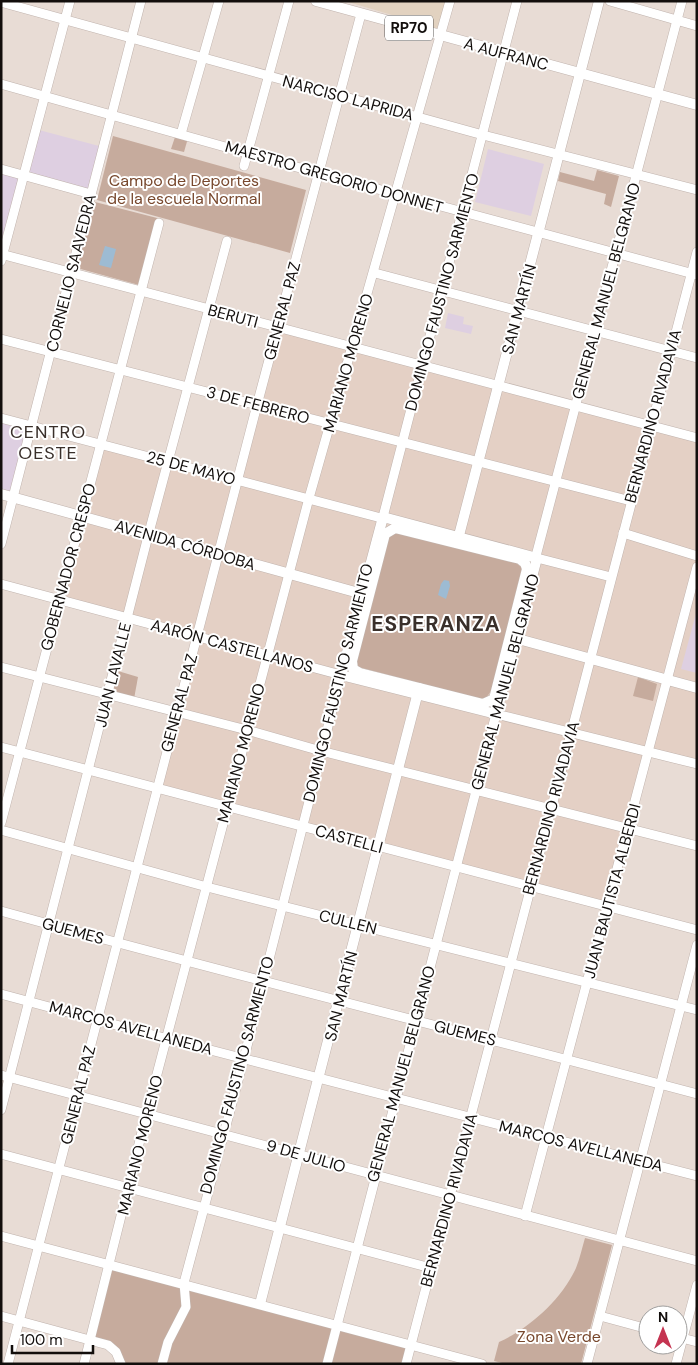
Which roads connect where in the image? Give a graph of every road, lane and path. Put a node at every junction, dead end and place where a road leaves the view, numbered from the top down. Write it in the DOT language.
graph roads {
  1 [pos="70,1"];
  2 [pos="141,1"];
  3 [pos="219,1"];
  4 [pos="289,1"];
  5 [pos="316,1"];
  6 [pos="450,1"];
  7 [pos="517,1"];
  8 [pos="599,1"];
  9 [pos="610,1"];
  10 [pos="682,1"];
  11 [pos="1,2"];
  12 [pos="361,14"];
  13 [pos="65,20"];
  14 [pos="677,20"];
  15 [pos="697,26"];
  16 [pos="441,36"];
  17 [pos="132,38"];
  18 [pos="503,53"];
  19 [pos="203,58"];
  20 [pos="581,74"];
  21 [pos="268,76"];
  22 [pos="1,84"];
  23 [pos="658,95"];
  24 [pos="340,96"];
  25 [pos="44,97"];
  26 [pos="697,105"];
  27 [pos="110,116"];
  28 [pos="418,117"];
  29 [pos="181,134"];
  30 [pos="483,135"];
  31 [pos="248,153"];
  32 [pos="558,153"];
  33 [pos="244,166"];
  34 [pos="1,170"];
  35 [pos="318,174"];
  36 [pos="637,174"];
  37 [pos="24,176"];
  38 [pos="697,190"];
  39 [pos="91,194"];
  40 [pos="396,195"];
  41 [pos="463,213"];
  42 [pos="159,223"];
  43 [pos="539,233"];
  44 [pos="227,241"];
  45 [pos="697,252"];
  46 [pos="616,253"];
  47 [pos="2,256"];
  48 [pos="71,272"];
  49 [pos="374,273"];
  50 [pos="694,275"];
  51 [pos="141,291"];
  52 [pos="443,291"];
  53 [pos="208,309"];
  54 [pos="518,311"];
  55 [pos="278,328"];
  56 [pos="596,331"];
  57 [pos="1,339"];
  58 [pos="352,348"];
  59 [pos="670,351"];
  60 [pos="50,352"];
  61 [pos="697,358"];
  62 [pos="424,365"];
  63 [pos="120,369"];
  64 [pos="498,385"];
  65 [pos="188,387"];
  66 [pos="257,405"];
  67 [pos="576,406"];
  68 [pos="1,418"];
  69 [pos="330,425"];
  70 [pos="31,426"];
  71 [pos="651,426"];
  72 [pos="697,438"];
  73 [pos="403,443"];
  74 [pos="100,444"];
  75 [pos="478,461"];
  76 [pos="168,462"];
  77 [pos="237,480"];
  78 [pos="557,481"];
  79 [pos="1,494"];
  80 [pos="309,498"];
  81 [pos="1,499"];
  82 [pos="13,500"];
  83 [pos="631,500"];
  84 [pos="382,517"];
  85 [pos="80,519"];
  86 [pos="395,528"];
  87 [pos="623,533"];
  88 [pos="148,538"];
  89 [pos="458,540"];
  90 [pos="1,544"];
  91 [pos="697,556"];
  92 [pos="218,557"];
  93 [pos="536,557"];
  94 [pos="526,566"];
  95 [pos="697,567"];
  96 [pos="288,576"];
  97 [pos="611,577"];
  98 [pos="1,584"];
  99 [pos="364,598"];
  100 [pos="59,600"];
  101 [pos="128,618"];
  102 [pos="514,635"];
  103 [pos="196,637"];
  104 [pos="591,654"];
  105 [pos="267,656"];
  106 [pos="352,661"];
  107 [pos="1,667"];
  108 [pos="341,675"];
  109 [pos="39,677"];
  110 [pos="669,677"];
  111 [pos="697,681"];
  112 [pos="697,688"];
  113 [pos="418,691"];
  114 [pos="108,694"];
  115 [pos="483,704"];
  116 [pos="177,712"];
  117 [pos="496,714"];
  118 [pos="247,730"];
  119 [pos="571,732"];
  120 [pos="1,747"];
  121 [pos="20,752"];
  122 [pos="321,752"];
  123 [pos="648,752"];
  124 [pos="697,764"];
  125 [pos="88,770"];
  126 [pos="399,771"];
  127 [pos="157,789"];
  128 [pos="476,790"];
  129 [pos="227,808"];
  130 [pos="551,809"];
  131 [pos="1,824"];
  132 [pos="302,827"];
  133 [pos="628,829"];
  134 [pos="1,830"];
  135 [pos="697,846"];
  136 [pos="379,847"];
  137 [pos="68,849"];
  138 [pos="456,867"];
  139 [pos="136,868"];
  140 [pos="530,886"];
  141 [pos="207,887"];
  142 [pos="282,906"];
  143 [pos="608,906"];
  144 [pos="1,911"];
  145 [pos="49,924"];
  146 [pos="359,925"];
  147 [pos="697,930"];
  148 [pos="116,943"];
  149 [pos="436,944"];
  150 [pos="697,945"];
  151 [pos="187,962"];
  152 [pos="510,963"];
  153 [pos="262,982"];
  154 [pos="588,983"];
  155 [pos="1,994"];
  156 [pos="29,1001"];
  157 [pos="339,1002"];
  158 [pos="681,1006"];
  159 [pos="697,1010"];
  160 [pos="97,1019"];
  161 [pos="415,1021"];
  162 [pos="168,1039"];
  163 [pos="491,1040"];
  164 [pos="244,1058"];
  165 [pos="567,1059"];
  166 [pos="6,1076"];
  167 [pos="320,1078"];
  168 [pos="661,1084"];
  169 [pos="697,1094"];
  170 [pos="78,1096"];
  171 [pos="394,1098"];
  172 [pos="1,1110"];
  173 [pos="147,1112"];
  174 [pos="471,1118"];
  175 [pos="223,1133"];
  176 [pos="546,1137"];
  177 [pos="1,1154"];
  178 [pos="300,1154"];
  179 [pos="641,1161"];
  180 [pos="59,1169"];
  181 [pos="374,1176"];
  182 [pos="697,1176"];
  183 [pos="129,1187"];
  184 [pos="450,1196"];
  185 [pos="203,1206"];
  186 [pos="525,1216"];
  187 [pos="281,1227"];
  188 [pos="1,1236"];
  189 [pos="620,1240"];
  190 [pos="39,1245"];
  191 [pos="357,1248"];
  192 [pos="697,1261"];
  193 [pos="110,1264"];
  194 [pos="431,1268"];
  195 [pos="184,1284"];
  196 [pos="697,1285"];
  197 [pos="260,1304"];
  198 [pos="688,1313"];
  199 [pos="1,1316"];
  200 [pos="600,1316"];
  201 [pos="19,1321"];
  202 [pos="338,1325"];
  203 [pos="638,1326"];
  204 [pos="90,1340"];
  205 [pos="411,1345"];
  206 [pos="8,1364"];
  207 [pos="84,1364"];
  208 [pos="121,1364"];
  209 [pos="162,1364"];
  210 [pos="326,1364"];
  211 [pos="406,1364"];
  212 [pos="482,1364"];
  213 [pos="587,1364"];
  1 -- 13 [label="street"];
  2 -- 17 [label="street, CORNELIO SAAVEDRA"];
  3 -- 19 [label="street"];
  4 -- 21 [label="street"];
  5 -- 12 [label="main road, A AUFRANC / RP70"];
  6 -- 16 [label="street, MARIANO MORENO"];
  7 -- 18 [label="street, DOMINGO FAUSTINO SARMIENTO"];
  8 -- 20 [label="main road, SAN MARTÍN"];
  9 -- 14 [label="street"];
  10 -- 14 [label="street, GENERAL MANUEL BELGRANO"];
  11 -- 13 [label="street, NARCISO LAPRIDA"];
  12 -- 16 [label="main road, A AUFRANC / RP70"];
  12 -- 24 [label="street, GENERAL PAZ"];
  13 -- 17 [label="street, NARCISO LAPRIDA"];
  13 -- 25 [label="street"];
  14 -- 15 [label="street"];
  14 -- 23 [label="street, GENERAL MANUEL BELGRANO"];
  16 -- 18 [label="main road, A AUFRANC / RP70"];
  16 -- 28 [label="street, MARIANO MORENO"];
  17 -- 19 [label="street, NARCISO LAPRIDA"];
  17 -- 27 [label="street, CORNELIO SAAVEDRA"];
  18 -- 20 [label="main road, A AUFRANC / RP70"];
  18 -- 30 [label="street, DOMINGO FAUSTINO SARMIENTO"];
  19 -- 21 [label="street, NARCISO LAPRIDA"];
  19 -- 29 [label="street"];
  20 -- 23 [label="main road, A AUFRANC / RP70"];
  20 -- 32 [label="main road, SAN MARTÍN"];
  21 -- 24 [label="street, NARCISO LAPRIDA"];
  21 -- 31 [label="street"];
  22 -- 25 [label="street, MAESTRO GREGORIO DONNET"];
  23 -- 26 [label="main road, A AUFRANC / RP70"];
  23 -- 36 [label="street, GENERAL MANUEL BELGRANO"];
  24 -- 28 [label="street, NARCISO LAPRIDA"];
  24 -- 35 [label="street, GENERAL PAZ"];
  25 -- 27 [label="street, MAESTRO GREGORIO DONNET"];
  25 -- 37 [label="street"];
  27 -- 29 [label="street, MAESTRO GREGORIO DONNET"];
  27 -- 39 [label="street, CORNELIO SAAVEDRA"];
  28 -- 30 [label="street, NARCISO LAPRIDA"];
  28 -- 40 [label="street, MARIANO MORENO"];
  29 -- 31 [label="street, MAESTRO GREGORIO DONNET"];
  30 -- 32 [label="street, NARCISO LAPRIDA"];
  30 -- 41 [label="street, DOMINGO FAUSTINO SARMIENTO"];
  31 -- 33 [label="street"];
  31 -- 35 [label="street, MAESTRO GREGORIO DONNET"];
  32 -- 36 [label="street, NARCISO LAPRIDA"];
  32 -- 43 [label="main road, SAN MARTÍN"];
  34 -- 37 [label="street"];
  35 -- 40 [label="street, MAESTRO GREGORIO DONNET"];
  35 -- 55 [label="street, GENERAL PAZ"];
  36 -- 38 [label="street, NARCISO LAPRIDA"];
  36 -- 46 [label="street, GENERAL MANUEL BELGRANO"];
  37 -- 39 [label="street"];
  37 -- 47 [label="street"];
  39 -- 48 [label="street, CORNELIO SAAVEDRA"];
  40 -- 41 [label="street, MAESTRO GREGORIO DONNET"];
  40 -- 49 [label="street, MARIANO MORENO"];
  41 -- 43 [label="street, MAESTRO GREGORIO DONNET"];
  41 -- 52 [label="street, DOMINGO FAUSTINO SARMIENTO"];
  42 -- 51 [label="street, GOBERNADOR CRESPO"];
  43 -- 46 [label="street, MAESTRO GREGORIO DONNET"];
  43 -- 54 [label="main road, SAN MARTÍN"];
  44 -- 53 [label="street, JUAN LAVALLE"];
  45 -- 50 [label="street, BERNARDINO RIVADAVIA"];
  46 -- 50 [label="street, MAESTRO GREGORIO DONNET"];
  46 -- 56 [label="street, GENERAL MANUEL BELGRANO"];
  47 -- 48 [label="street, BERUTI"];
  48 -- 51 [label="street, BERUTI"];
  48 -- 60 [label="street, CORNELIO SAAVEDRA"];
  49 -- 52 [label="street"];
  49 -- 58 [label="street, MARIANO MORENO"];
  50 -- 59 [label="street, BERNARDINO RIVADAVIA"];
  51 -- 53 [label="street, BERUTI"];
  51 -- 63 [label="street, GOBERNADOR CRESPO"];
  52 -- 54 [label="street"];
  52 -- 62 [label="street, DOMINGO FAUSTINO SARMIENTO"];
  53 -- 55 [label="street, BERUTI"];
  53 -- 65 [label="street, JUAN LAVALLE"];
  54 -- 56 [label="street"];
  54 -- 64 [label="main road, SAN MARTÍN"];
  55 -- 58 [label="street, BERUTI"];
  55 -- 66 [label="street, GENERAL PAZ"];
  56 -- 59 [label="street"];
  56 -- 67 [label="street, GENERAL MANUEL BELGRANO"];
  57 -- 60 [label="street, 3 DE FEBRERO"];
  58 -- 62 [label="street, BERUTI"];
  58 -- 69 [label="street, MARIANO MORENO"];
  59 -- 61 [label="street"];
  59 -- 71 [label="street, BERNARDINO RIVADAVIA"];
  60 -- 63 [label="street, 3 DE FEBRERO"];
  60 -- 70 [label="street, CORNELIO SAAVEDRA"];
  62 -- 64 [label="street, BERUTI"];
  62 -- 73 [label="street, DOMINGO FAUSTINO SARMIENTO"];
  63 -- 65 [label="street, 3 DE FEBRERO"];
  63 -- 74 [label="street, GOBERNADOR CRESPO"];
  64 -- 67 [label="street, BERUTI"];
  64 -- 75 [label="main road, SAN MARTÍN"];
  65 -- 66 [label="street, 3 DE FEBRERO"];
  65 -- 76 [label="street, JUAN LAVALLE"];
  66 -- 69 [label="street, 3 DE FEBRERO"];
  66 -- 77 [label="street, GENERAL PAZ"];
  67 -- 71 [label="street, BERUTI"];
  67 -- 78 [label="street, GENERAL MANUEL BELGRANO"];
  68 -- 70 [label="street, 25 DE MAYO"];
  69 -- 73 [label="street, 3 DE FEBRERO"];
  69 -- 80 [label="street, MARIANO MORENO"];
  70 -- 74 [label="street, 25 DE MAYO"];
  70 -- 82 [label="street, CORNELIO SAAVEDRA"];
  71 -- 72 [label="street, BERUTI"];
  71 -- 83 [label="street, BERNARDINO RIVADAVIA"];
  73 -- 75 [label="street, 3 DE FEBRERO"];
  73 -- 84 [label="street, DOMINGO FAUSTINO SARMIENTO"];
  74 -- 76 [label="street, 25 DE MAYO"];
  74 -- 85 [label="street, GOBERNADOR CRESPO"];
  75 -- 78 [label="street, 3 DE FEBRERO"];
  75 -- 89 [label="main road, SAN MARTÍN"];
  76 -- 77 [label="street, 25 DE MAYO"];
  76 -- 88 [label="street, JUAN LAVALLE"];
  77 -- 80 [label="street, 25 DE MAYO"];
  77 -- 92 [label="street, GENERAL PAZ"];
  78 -- 83 [label="street, 3 DE FEBRERO"];
  78 -- 93 [label="street, GENERAL MANUEL BELGRANO"];
  79 -- 82 [label="main road, AVENIDA CÓRDOBA"];
  80 -- 84 [label="street, 25 DE MAYO"];
  80 -- 96 [label="street, MARIANO MORENO"];
  81 -- 82 [label="main road, AVENIDA CÓRDOBA"];
  82 -- 85 [label="main road, AVENIDA CÓRDOBA"];
  82 -- 90 [label="street, CORNELIO SAAVEDRA"];
  83 -- 87 [label="street, BERNARDINO RIVADAVIA"];
  84 -- 89 [label="main road, 25 DE MAYO"];
  84 -- 99 [label="main road, DOMINGO FAUSTINO SARMIENTO"];
  85 -- 88 [label="main road, AVENIDA CÓRDOBA"];
  85 -- 100 [label="street, GOBERNADOR CRESPO"];
  86 -- 89 [label="main road, 25 DE MAYO"];
  86 -- 99 [label="main road, DOMINGO FAUSTINO SARMIENTO"];
  87 -- 91 [label="street"];
  87 -- 97 [label="street, BERNARDINO RIVADAVIA"];
  88 -- 92 [label="main road, AVENIDA CÓRDOBA"];
  88 -- 101 [label="street, JUAN LAVALLE"];
  89 -- 93 [label="main road, 25 DE MAYO"];
  89 -- 94 [label="main road, 25 DE MAYO"];
  92 -- 96 [label="main road, AVENIDA CÓRDOBA"];
  92 -- 103 [label="street, GENERAL PAZ"];
  93 -- 97 [label="street, 25 DE MAYO"];
  93 -- 102 [label="main road, GENERAL MANUEL BELGRANO"];
  94 -- 102 [label="main road, GENERAL MANUEL BELGRANO"];
  95 -- 110 [label="street, JUAN BAUTISTA ALBERDI"];
  96 -- 99 [label="main road, AVENIDA CÓRDOBA"];
  96 -- 105 [label="street, MARIANO MORENO"];
  97 -- 104 [label="street, BERNARDINO RIVADAVIA"];
  98 -- 100 [label="street, AARÓN CASTELLANOS"];
  99 -- 106 [label="main road, DOMINGO FAUSTINO SARMIENTO"];
  99 -- 108 [label="main road, DOMINGO FAUSTINO SARMIENTO"];
  100 -- 101 [label="street, AARÓN CASTELLANOS"];
  100 -- 109 [label="street, GOBERNADOR CRESPO"];
  101 -- 103 [label="street, AARÓN CASTELLANOS"];
  101 -- 114 [label="street, JUAN LAVALLE"];
  102 -- 104 [label="main road"];
  102 -- 115 [label="main road, GENERAL MANUEL BELGRANO"];
  102 -- 117 [label="main road, GENERAL MANUEL BELGRANO"];
  103 -- 105 [label="street, AARÓN CASTELLANOS"];
  103 -- 116 [label="street, GENERAL PAZ"];
  104 -- 110 [label="main road"];
  104 -- 119 [label="street, BERNARDINO RIVADAVIA"];
  105 -- 108 [label="street, AARÓN CASTELLANOS"];
  105 -- 118 [label="street, MARIANO MORENO"];
  106 -- 113 [label="main road, AARÓN CASTELLANOS"];
  107 -- 109 [label="street"];
  108 -- 113 [label="main road, AARÓN CASTELLANOS"];
  108 -- 122 [label="street, DOMINGO FAUSTINO SARMIENTO"];
  109 -- 114 [label="street"];
  109 -- 121 [label="street, GOBERNADOR CRESPO"];
  110 -- 111 [label="main road"];
  110 -- 112 [label="main road"];
  110 -- 123 [label="street, JUAN BAUTISTA ALBERDI"];
  113 -- 115 [label="main road, AARÓN CASTELLANOS"];
  113 -- 117 [label="main road, AARÓN CASTELLANOS"];
  113 -- 126 [label="main road, SAN MARTÍN"];
  114 -- 116 [label="street"];
  114 -- 125 [label="street, JUAN LAVALLE"];
  116 -- 118 [label="street"];
  116 -- 127 [label="street, GENERAL PAZ"];
  117 -- 119 [label="street, AARÓN CASTELLANOS"];
  117 -- 128 [label="street, GENERAL MANUEL BELGRANO"];
  118 -- 122 [label="street"];
  118 -- 129 [label="street, MARIANO MORENO"];
  119 -- 123 [label="street, AARÓN CASTELLANOS"];
  119 -- 130 [label="street, BERNARDINO RIVADAVIA"];
  120 -- 121 [label="street, CASTELLI"];
  121 -- 125 [label="street, CASTELLI"];
  121 -- 131 [label="street, GOBERNADOR CRESPO"];
  122 -- 126 [label="street"];
  122 -- 132 [label="street, DOMINGO FAUSTINO SARMIENTO"];
  123 -- 124 [label="street, AARÓN CASTELLANOS"];
  123 -- 133 [label="street, JUAN BAUTISTA ALBERDI"];
  125 -- 127 [label="street, CASTELLI"];
  125 -- 137 [label="street, JUAN LAVALLE"];
  126 -- 128 [label="street"];
  126 -- 136 [label="main road, SAN MARTÍN"];
  127 -- 129 [label="street, CASTELLI"];
  127 -- 139 [label="street, GENERAL PAZ"];
  128 -- 130 [label="street"];
  128 -- 138 [label="street, GENERAL MANUEL BELGRANO"];
  129 -- 132 [label="street, CASTELLI"];
  129 -- 141 [label="street, MARIANO MORENO"];
  130 -- 133 [label="street"];
  130 -- 140 [label="street, BERNARDINO RIVADAVIA"];
  132 -- 136 [label="street, CASTELLI"];
  132 -- 142 [label="street, DOMINGO FAUSTINO SARMIENTO"];
  133 -- 135 [label="street"];
  133 -- 143 [label="street, JUAN BAUTISTA ALBERDI"];
  134 -- 137 [label="street, CULLEN"];
  136 -- 138 [label="street, CASTELLI"];
  136 -- 146 [label="main road, SAN MARTÍN"];
  137 -- 139 [label="street, CULLEN"];
  137 -- 145 [label="street, JUAN LAVALLE"];
  138 -- 140 [label="street, CASTELLI"];
  138 -- 149 [label="street, GENERAL MANUEL BELGRANO"];
  139 -- 141 [label="street, CULLEN"];
  139 -- 148 [label="street, GENERAL PAZ"];
  140 -- 143 [label="street, CASTELLI"];
  140 -- 152 [label="street, BERNARDINO RIVADAVIA"];
  141 -- 142 [label="street, CULLEN"];
  141 -- 151 [label="street, MARIANO MORENO"];
  142 -- 146 [label="street, CULLEN"];
  142 -- 153 [label="street, DOMINGO FAUSTINO SARMIENTO"];
  143 -- 147 [label="street, CASTELLI"];
  143 -- 154 [label="street, JUAN BAUTISTA ALBERDI"];
  144 -- 145 [label="street, GUEMES"];
  145 -- 148 [label="street, GUEMES"];
  145 -- 156 [label="street, JUAN LAVALLE"];
  146 -- 149 [label="street, CULLEN"];
  146 -- 157 [label="main road, SAN MARTÍN"];
  148 -- 151 [label="street, GUEMES"];
  148 -- 160 [label="street, GENERAL PAZ"];
  149 -- 152 [label="street, CULLEN"];
  149 -- 161 [label="street, GENERAL MANUEL BELGRANO"];
  150 -- 158 [label="street"];
  151 -- 153 [label="street, GUEMES"];
  151 -- 162 [label="street, MARIANO MORENO"];
  152 -- 154 [label="street, CULLEN"];
  152 -- 163 [label="street, BERNARDINO RIVADAVIA"];
  153 -- 157 [label="street, GUEMES"];
  153 -- 164 [label="street, DOMINGO FAUSTINO SARMIENTO"];
  154 -- 158 [label="street, CULLEN"];
  154 -- 165 [label="street, JUAN BAUTISTA ALBERDI"];
  155 -- 156 [label="street, MARCOS AVELLANEDA"];
  156 -- 160 [label="street, MARCOS AVELLANEDA"];
  156 -- 166 [label="street, JUAN LAVALLE"];
  157 -- 161 [label="street, GUEMES"];
  157 -- 167 [label="main road, SAN MARTÍN"];
  158 -- 159 [label="street, CULLEN"];
  158 -- 168 [label="street"];
  160 -- 162 [label="street, MARCOS AVELLANEDA"];
  160 -- 170 [label="street, GENERAL PAZ"];
  161 -- 163 [label="street, GUEMES"];
  161 -- 171 [label="street, GENERAL MANUEL BELGRANO"];
  162 -- 164 [label="street, MARCOS AVELLANEDA"];
  162 -- 173 [label="street, MARIANO MORENO"];
  163 -- 165 [label="street, GUEMES"];
  163 -- 174 [label="street, BERNARDINO RIVADAVIA"];
  164 -- 167 [label="street, MARCOS AVELLANEDA"];
  164 -- 175 [label="street, DOMINGO FAUSTINO SARMIENTO"];
  165 -- 168 [label="street, GUEMES"];
  165 -- 176 [label="street, JUAN BAUTISTA ALBERDI"];
  166 -- 170 [label="street, 9 DE JULIO"];
  166 -- 172 [label="street, JUAN LAVALLE"];
  167 -- 171 [label="street, MARCOS AVELLANEDA"];
  167 -- 178 [label="main road, SAN MARTÍN"];
  168 -- 169 [label="street, GUEMES"];
  168 -- 179 [label="street"];
  170 -- 173 [label="street, 9 DE JULIO"];
  170 -- 180 [label="street, GENERAL PAZ"];
  171 -- 174 [label="street, MARCOS AVELLANEDA"];
  171 -- 181 [label="street, GENERAL MANUEL BELGRANO"];
  173 -- 175 [label="street, 9 DE JULIO"];
  173 -- 183 [label="street, MARIANO MORENO"];
  174 -- 176 [label="street, MARCOS AVELLANEDA"];
  174 -- 184 [label="street, BERNARDINO RIVADAVIA"];
  175 -- 178 [label="street, 9 DE JULIO"];
  175 -- 185 [label="street, DOMINGO FAUSTINO SARMIENTO"];
  176 -- 179 [label="street, MARCOS AVELLANEDA"];
  176 -- 186 [label="street, JUAN BAUTISTA ALBERDI"];
  177 -- 180 [label="street"];
  178 -- 181 [label="street, 9 DE JULIO"];
  178 -- 187 [label="main road, SAN MARTÍN"];
  179 -- 182 [label="street, MARCOS AVELLANEDA"];
  179 -- 189 [label="street"];
  180 -- 183 [label="street"];
  180 -- 190 [label="street, GENERAL PAZ"];
  181 -- 184 [label="street, 9 DE JULIO"];
  181 -- 191 [label="street, GENERAL MANUEL BELGRANO"];
  183 -- 185 [label="street"];
  183 -- 193 [label="street, MARIANO MORENO"];
  184 -- 186 [label="street, 9 DE JULIO"];
  184 -- 194 [label="street, BERNARDINO RIVADAVIA"];
  185 -- 187 [label="street"];
  185 -- 195 [label="street, DOMINGO FAUSTINO SARMIENTO"];
  186 -- 189 [label="street, 9 DE JULIO"];
  187 -- 191 [label="street"];
  187 -- 197 [label="main road, SAN MARTÍN"];
  188 -- 190 [label="street"];
  189 -- 192 [label="street, 9 DE JULIO"];
  189 -- 200 [label="street"];
  190 -- 193 [label="street"];
  190 -- 201 [label="street, GENERAL PAZ"];
  191 -- 194 [label="street"];
  191 -- 202 [label="street, GENERAL MANUEL BELGRANO"];
  193 -- 195 [label="street"];
  193 -- 204 [label="street, MARIANO MORENO"];
  194 -- 205 [label="street, BERNARDINO RIVADAVIA"];
  195 -- 197 [label="street"];
  195 -- 209 [label="street, DOMINGO FAUSTINO SARMIENTO"];
  196 -- 198 [label="street"];
  197 -- 202 [label="street"];
  199 -- 201 [label="street"];
  200 -- 203 [label="street"];
  200 -- 213 [label="street"];
  201 -- 204 [label="street"];
  201 -- 206 [label="street, GENERAL PAZ"];
  202 -- 205 [label="street"];
  202 -- 210 [label="street, GENERAL MANUEL BELGRANO"];
  204 -- 207 [label="street, MARIANO MORENO"];
  204 -- 208 [label="street"];
  205 -- 211 [label="street, BERNARDINO RIVADAVIA"];
  205 -- 212 [label="street"];
}
